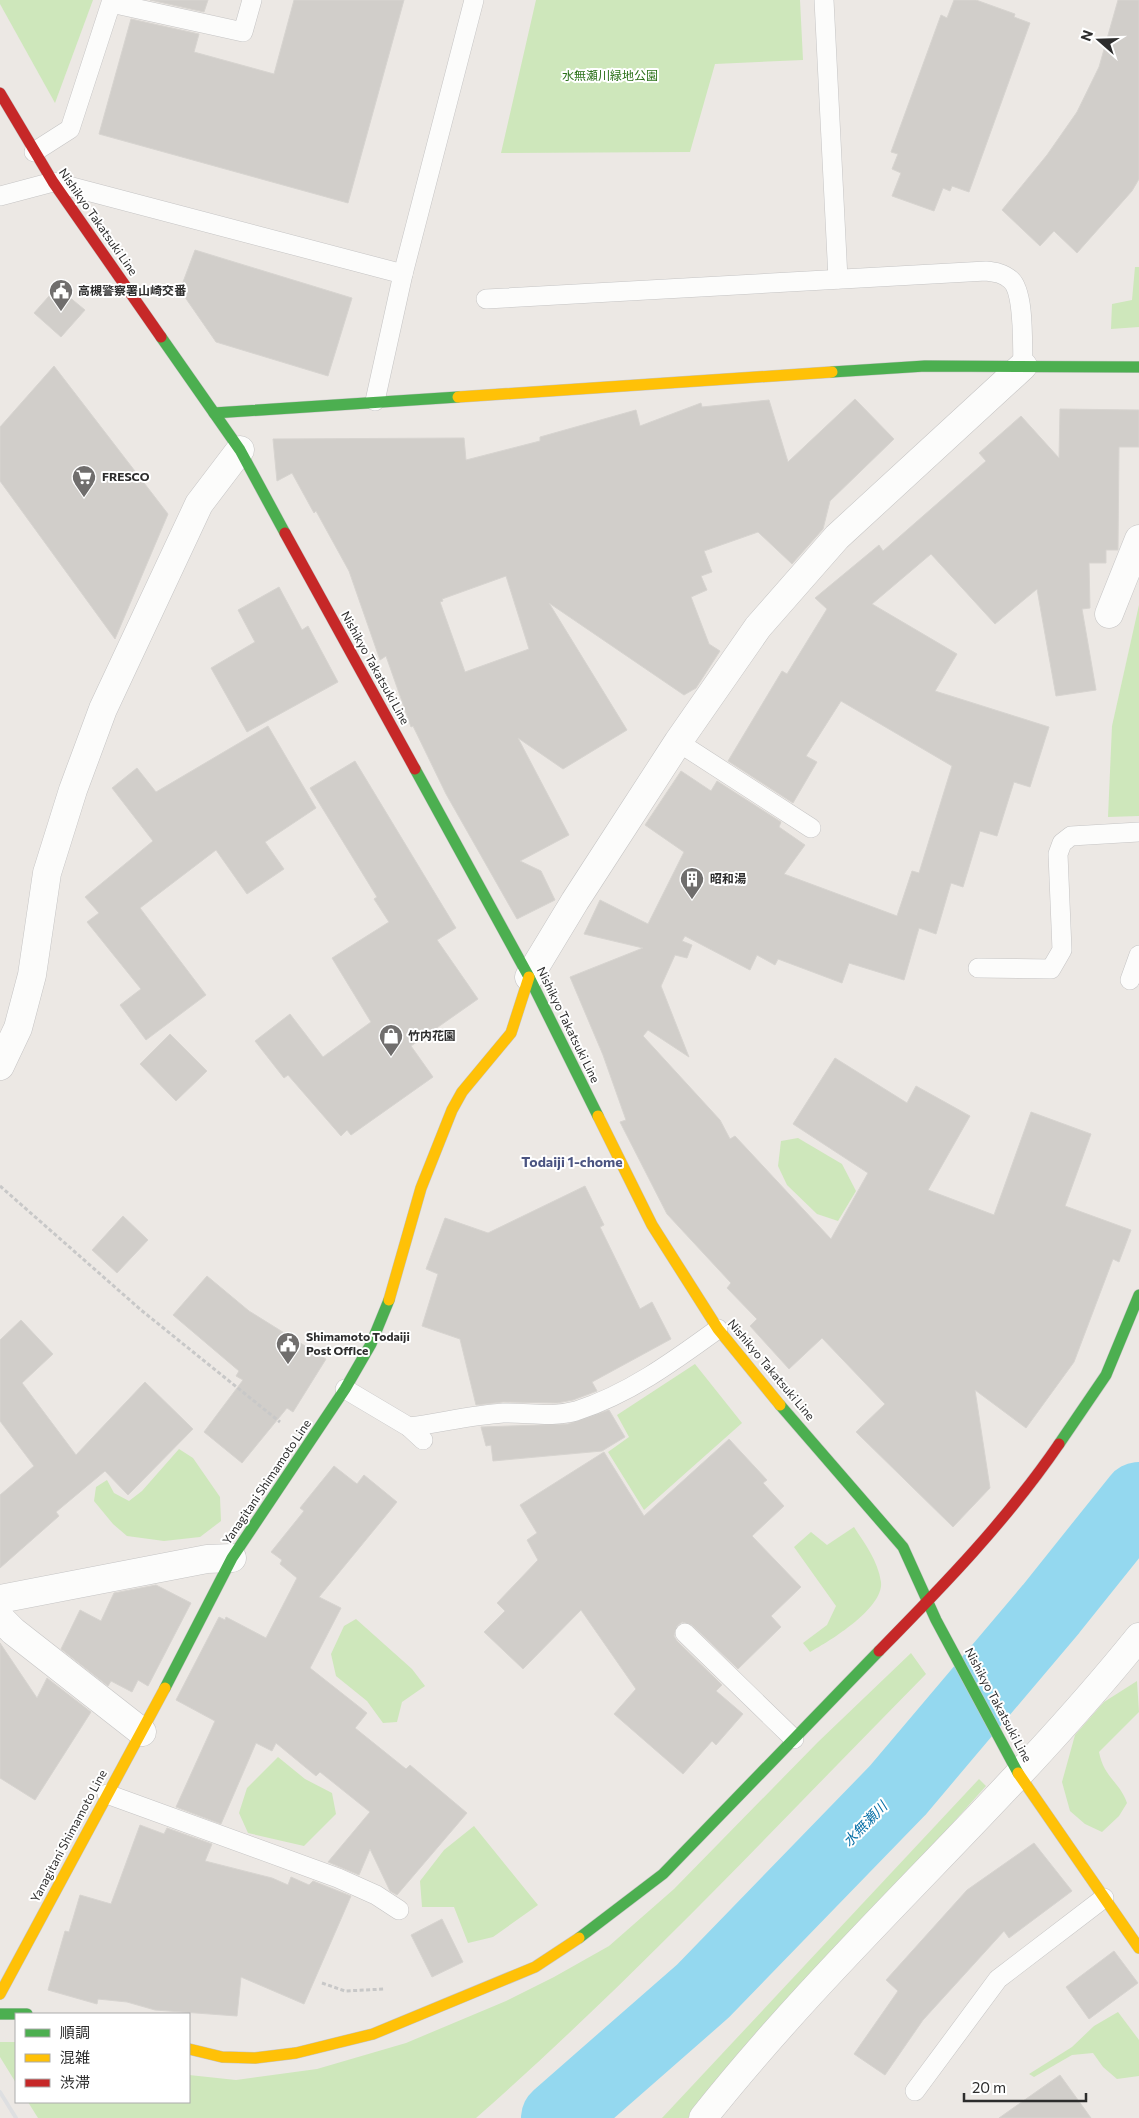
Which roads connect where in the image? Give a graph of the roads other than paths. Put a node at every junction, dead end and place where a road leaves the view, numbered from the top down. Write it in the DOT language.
graph roads {
  1 [pos="252,0"];
  2 [pos="474,0"];
  3 [pos="824,0"];
  4 [pos="0,92"];
  5 [pos="34,152"];
  6 [pos="52,182"];
  7 [pos="0,196"];
  8 [pos="403,274"];
  9 [pos="838,279"];
  10 [pos="486,299"];
  11 [pos="1023,366"];
  12 [pos="1139,367"];
  13 [pos="375,402"];
  14 [pos="214,413"];
  15 [pos="240,450"];
  16 [pos="1139,538"];
  17 [pos="1109,614"];
  18 [pos="678,742"];
  19 [pos="811,828"];
  20 [pos="1139,832"];
  21 [pos="1139,955"];
  22 [pos="978,968"];
  23 [pos="529,977"];
  24 [pos="1130,980"];
  25 [pos="0,1066"];
  26 [pos="1139,1295"];
  27 [pos="718,1328"];
  28 [pos="345,1389"];
  29 [pos="409,1427"];
  30 [pos="423,1440"];
  31 [pos="232,1558"];
  32 [pos="0,1599"];
  33 [pos="928,1600"];
  34 [pos="0,1618"];
  35 [pos="685,1633"];
  36 [pos="1139,1637"];
  37 [pos="142,1732"];
  38 [pos="794,1739"];
  39 [pos="1015,1767"];
  40 [pos="107,1794"];
  41 [pos="1104,1898"];
  42 [pos="400,1910"];
  43 [pos="1139,1948"];
  44 [pos="0,1994"];
  45 [pos="0,2014"];
  46 [pos="15,2014"];
  47 [pos="190,2049"];
  48 [pos="915,2091"];
  49 [pos="703,2118"];
  1 -- 5 [label="lane"];
  2 -- 8 [label="lane"];
  3 -- 9 [label="lane"];
  4 -- 5 [label="main road, Nishikyo Takatsuki Line"];
  5 -- 6 [label="main road, Nishikyo Takatsuki Line"];
  6 -- 7 [label="lane"];
  6 -- 8 [label="lane"];
  6 -- 14 [label="main road, Nishikyo Takatsuki Line"];
  8 -- 13 [label="lane"];
  9 -- 10 [label="lane"];
  9 -- 11 [label="lane"];
  11 -- 12 [label="main road"];
  11 -- 13 [label="main road"];
  11 -- 18 [label="street"];
  13 -- 14 [label="main road"];
  14 -- 15 [label="main road, Nishikyo Takatsuki Line"];
  15 -- 23 [label="main road, Nishikyo Takatsuki Line"];
  15 -- 25 [label="street"];
  16 -- 17 [label="street"];
  18 -- 19 [label="lane"];
  18 -- 23 [label="street"];
  20 -- 22 [label="lane"];
  21 -- 24 [label="lane"];
  23 -- 27 [label="main road, Nishikyo Takatsuki Line"];
  23 -- 28 [label="main road, Yanagitani Shimamoto Line"];
  26 -- 33 [label="main road"];
  27 -- 29 [label="lane"];
  27 -- 33 [label="main road, Nishikyo Takatsuki Line"];
  28 -- 29 [label="lane"];
  28 -- 31 [label="main road, Yanagitani Shimamoto Line"];
  29 -- 30 [label="lane"];
  31 -- 32 [label="street"];
  31 -- 37 [label="main road, Yanagitani Shimamoto Line"];
  33 -- 38 [label="main road"];
  33 -- 39 [label="main road, Nishikyo Takatsuki Line"];
  34 -- 37 [label="street"];
  35 -- 38 [label="lane"];
  36 -- 39 [label="street"];
  37 -- 40 [label="main road, Yanagitani Shimamoto Line"];
  38 -- 47 [label="main road"];
  39 -- 41 [label="main road, Nishikyo Takatsuki Line"];
  39 -- 49 [label="street"];
  40 -- 42 [label="lane"];
  40 -- 44 [label="main road, Yanagitani Shimamoto Line"];
  41 -- 43 [label="main road, Nishikyo Takatsuki Line"];
  41 -- 48 [label="lane"];
  45 -- 46 [label="main road"];
}
